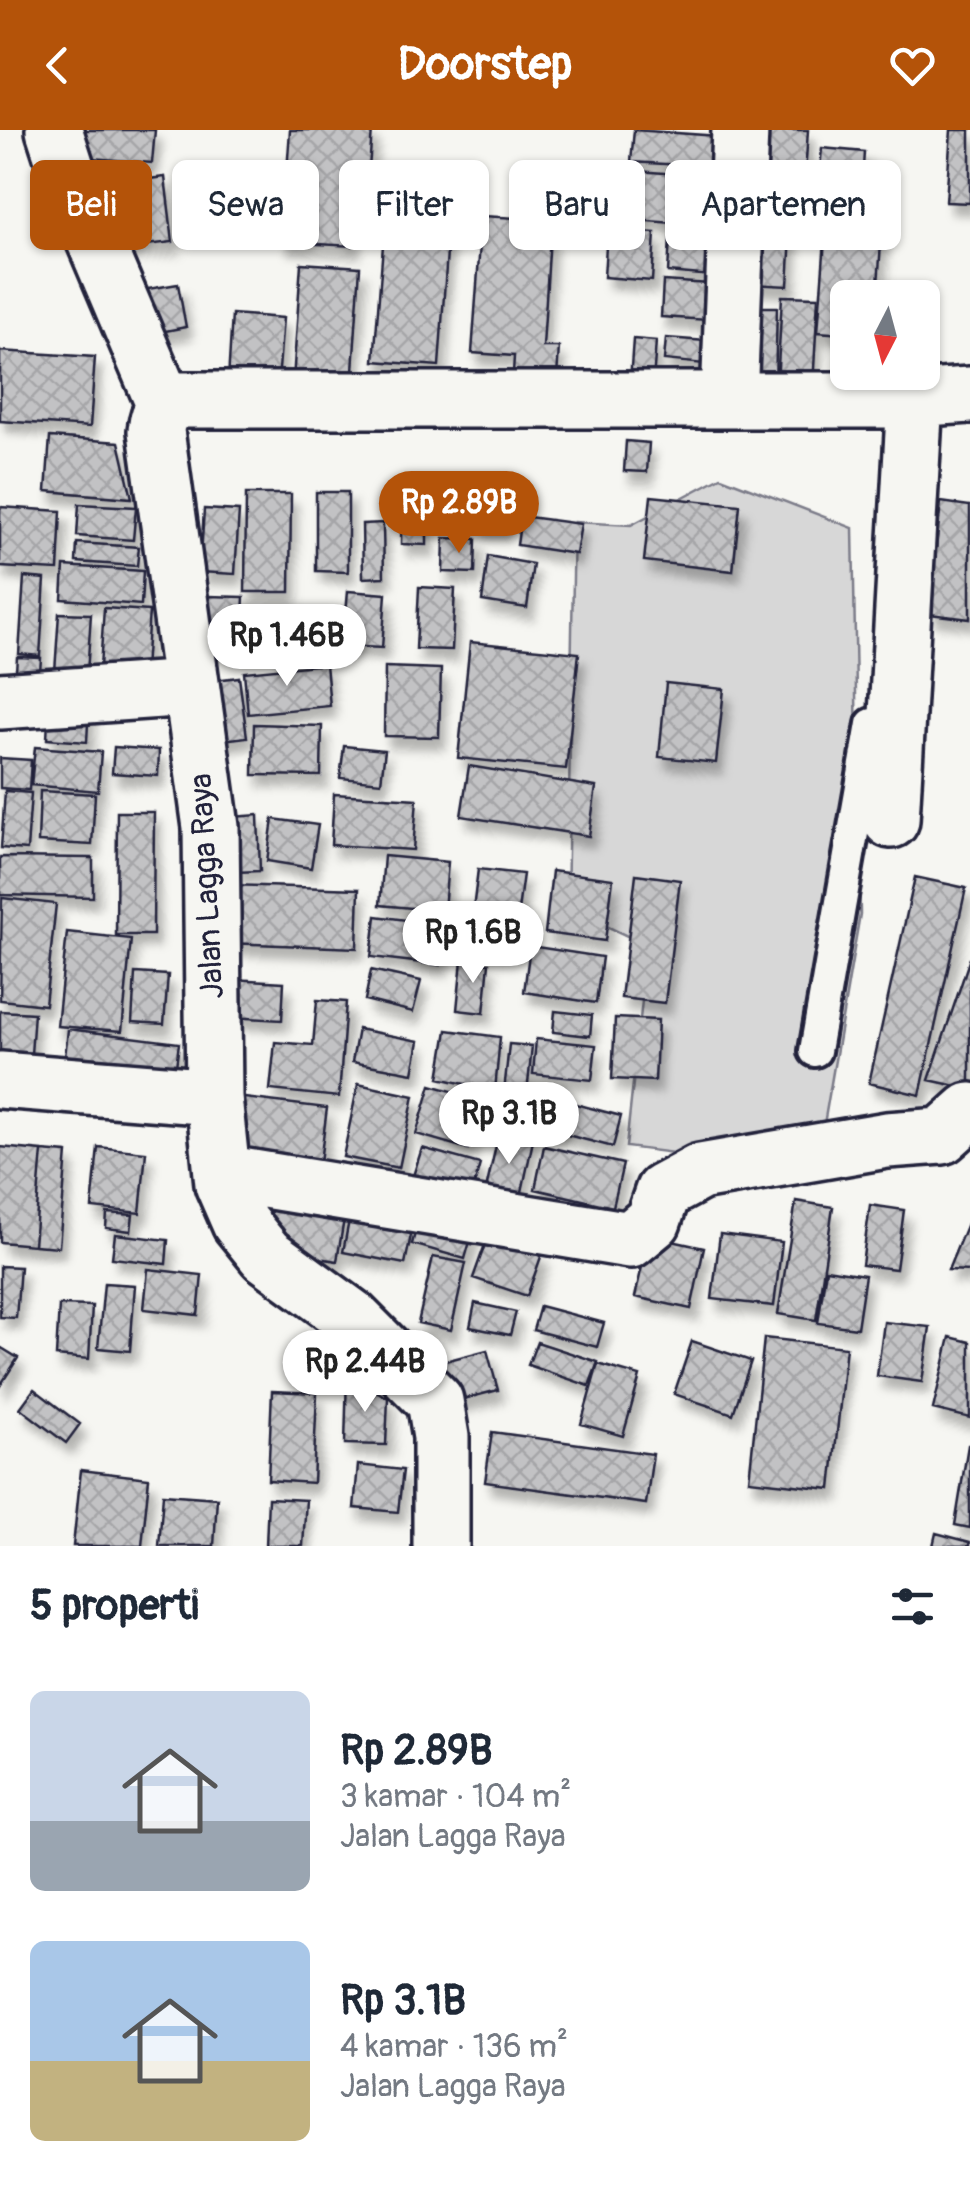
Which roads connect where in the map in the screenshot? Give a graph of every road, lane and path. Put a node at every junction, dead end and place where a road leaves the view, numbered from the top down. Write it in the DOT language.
graph roads {
  1 [pos="54,130"];
  2 [pos="740,130"];
  3 [pos="970,395"];
  4 [pos="729,398"];
  5 [pos="906,399"];
  6 [pos="165,406"];
  7 [pos="190,688"];
  8 [pos="0,701"];
  9 [pos="891,820"];
  10 [pos="815,1051"];
  11 [pos="0,1080"];
  12 [pos="214,1097"];
  13 [pos="970,1110"];
  14 [pos="222,1172"];
  15 [pos="441,1546"];
  1 -- 6 [label="street"];
  2 -- 4 [label="street"];
  3 -- 5 [label="street"];
  4 -- 5 [label="street"];
  4 -- 6 [label="street"];
  5 -- 9 [label="street"];
  5 -- 10 [label="lane"];
  6 -- 7 [label="street, Jalan Lagga Raya"];
  7 -- 8 [label="street"];
  7 -- 12 [label="street, Jalan Lagga Raya"];
  11 -- 12 [label="street"];
  12 -- 14 [label="street, Jalan Lagga Raya"];
  13 -- 14 [label="street"];
  14 -- 15 [label="street, Jalan Lagga Raya"];
}
